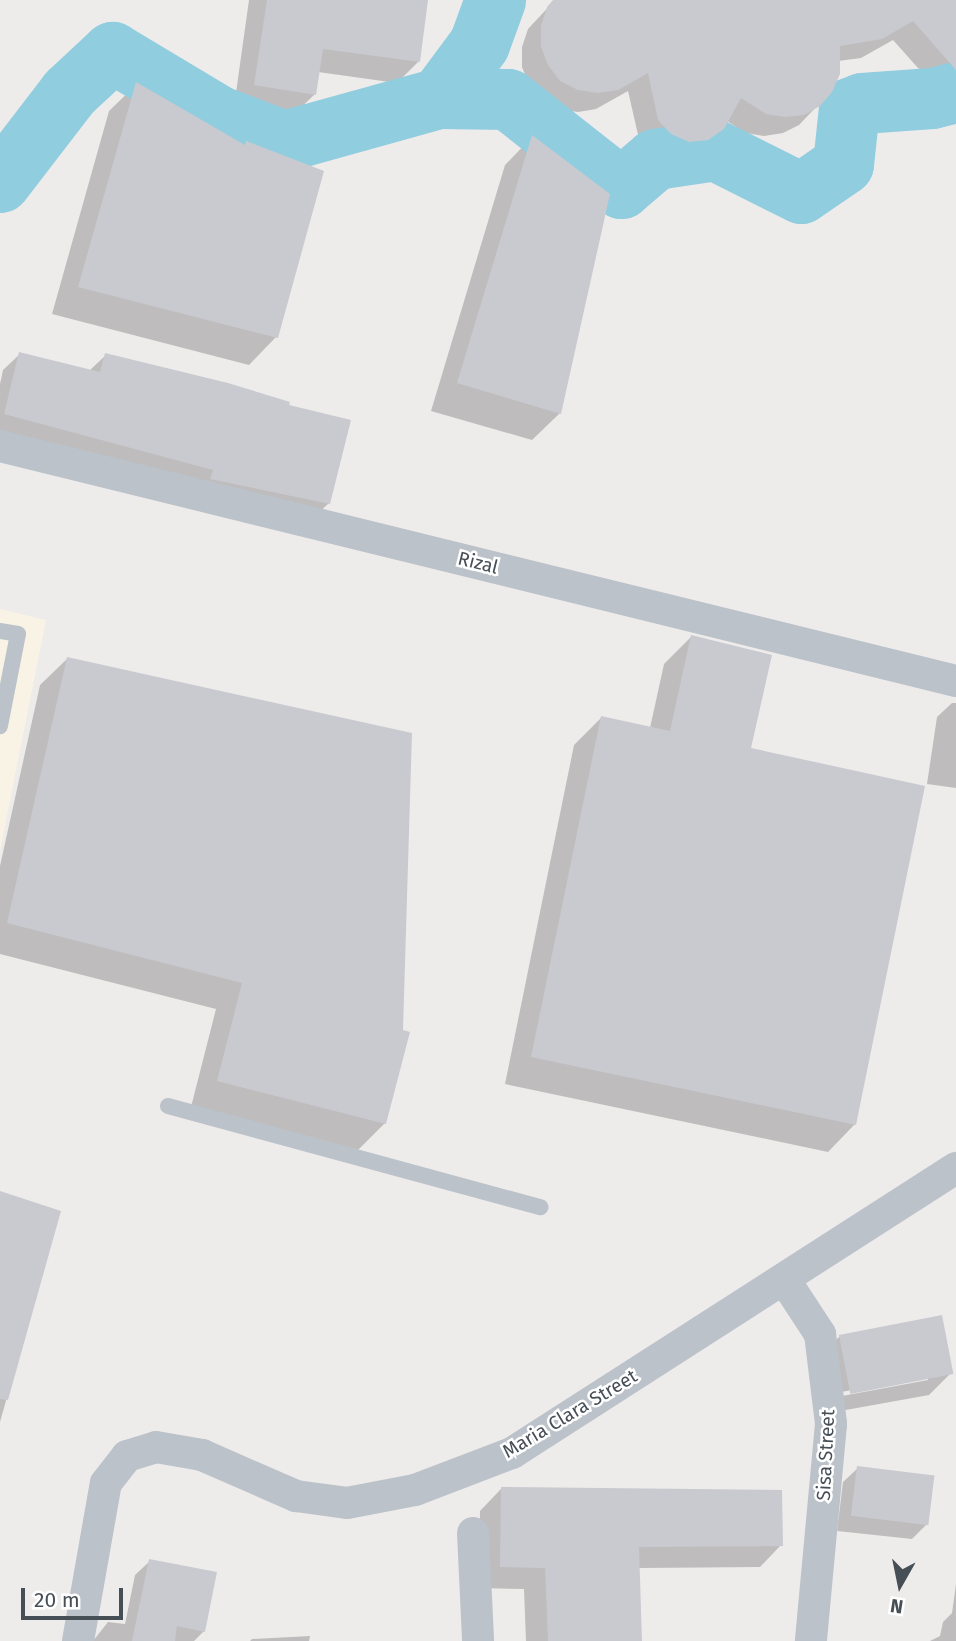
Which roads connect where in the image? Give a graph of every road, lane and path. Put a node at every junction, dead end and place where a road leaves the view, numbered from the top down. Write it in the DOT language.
graph roads {
  1 [pos="0,446"];
  2 [pos="0,631"];
  3 [pos="956,681"];
  4 [pos="0,726"];
  5 [pos="168,1105"];
  6 [pos="956,1168"];
  7 [pos="541,1207"];
  8 [pos="784,1279"];
  9 [pos="473,1533"];
  10 [pos="78,1641"];
  11 [pos="478,1641"];
  12 [pos="811,1641"];
  1 -- 3 [label="street, Rizal"];
  2 -- 4 [label="lane"];
  5 -- 7 [label="lane"];
  6 -- 8 [label="street, Maria Clara Street"];
  8 -- 10 [label="street, Maria Clara Street"];
  8 -- 12 [label="street, Sisa Street"];
  9 -- 11 [label="street"];
}
